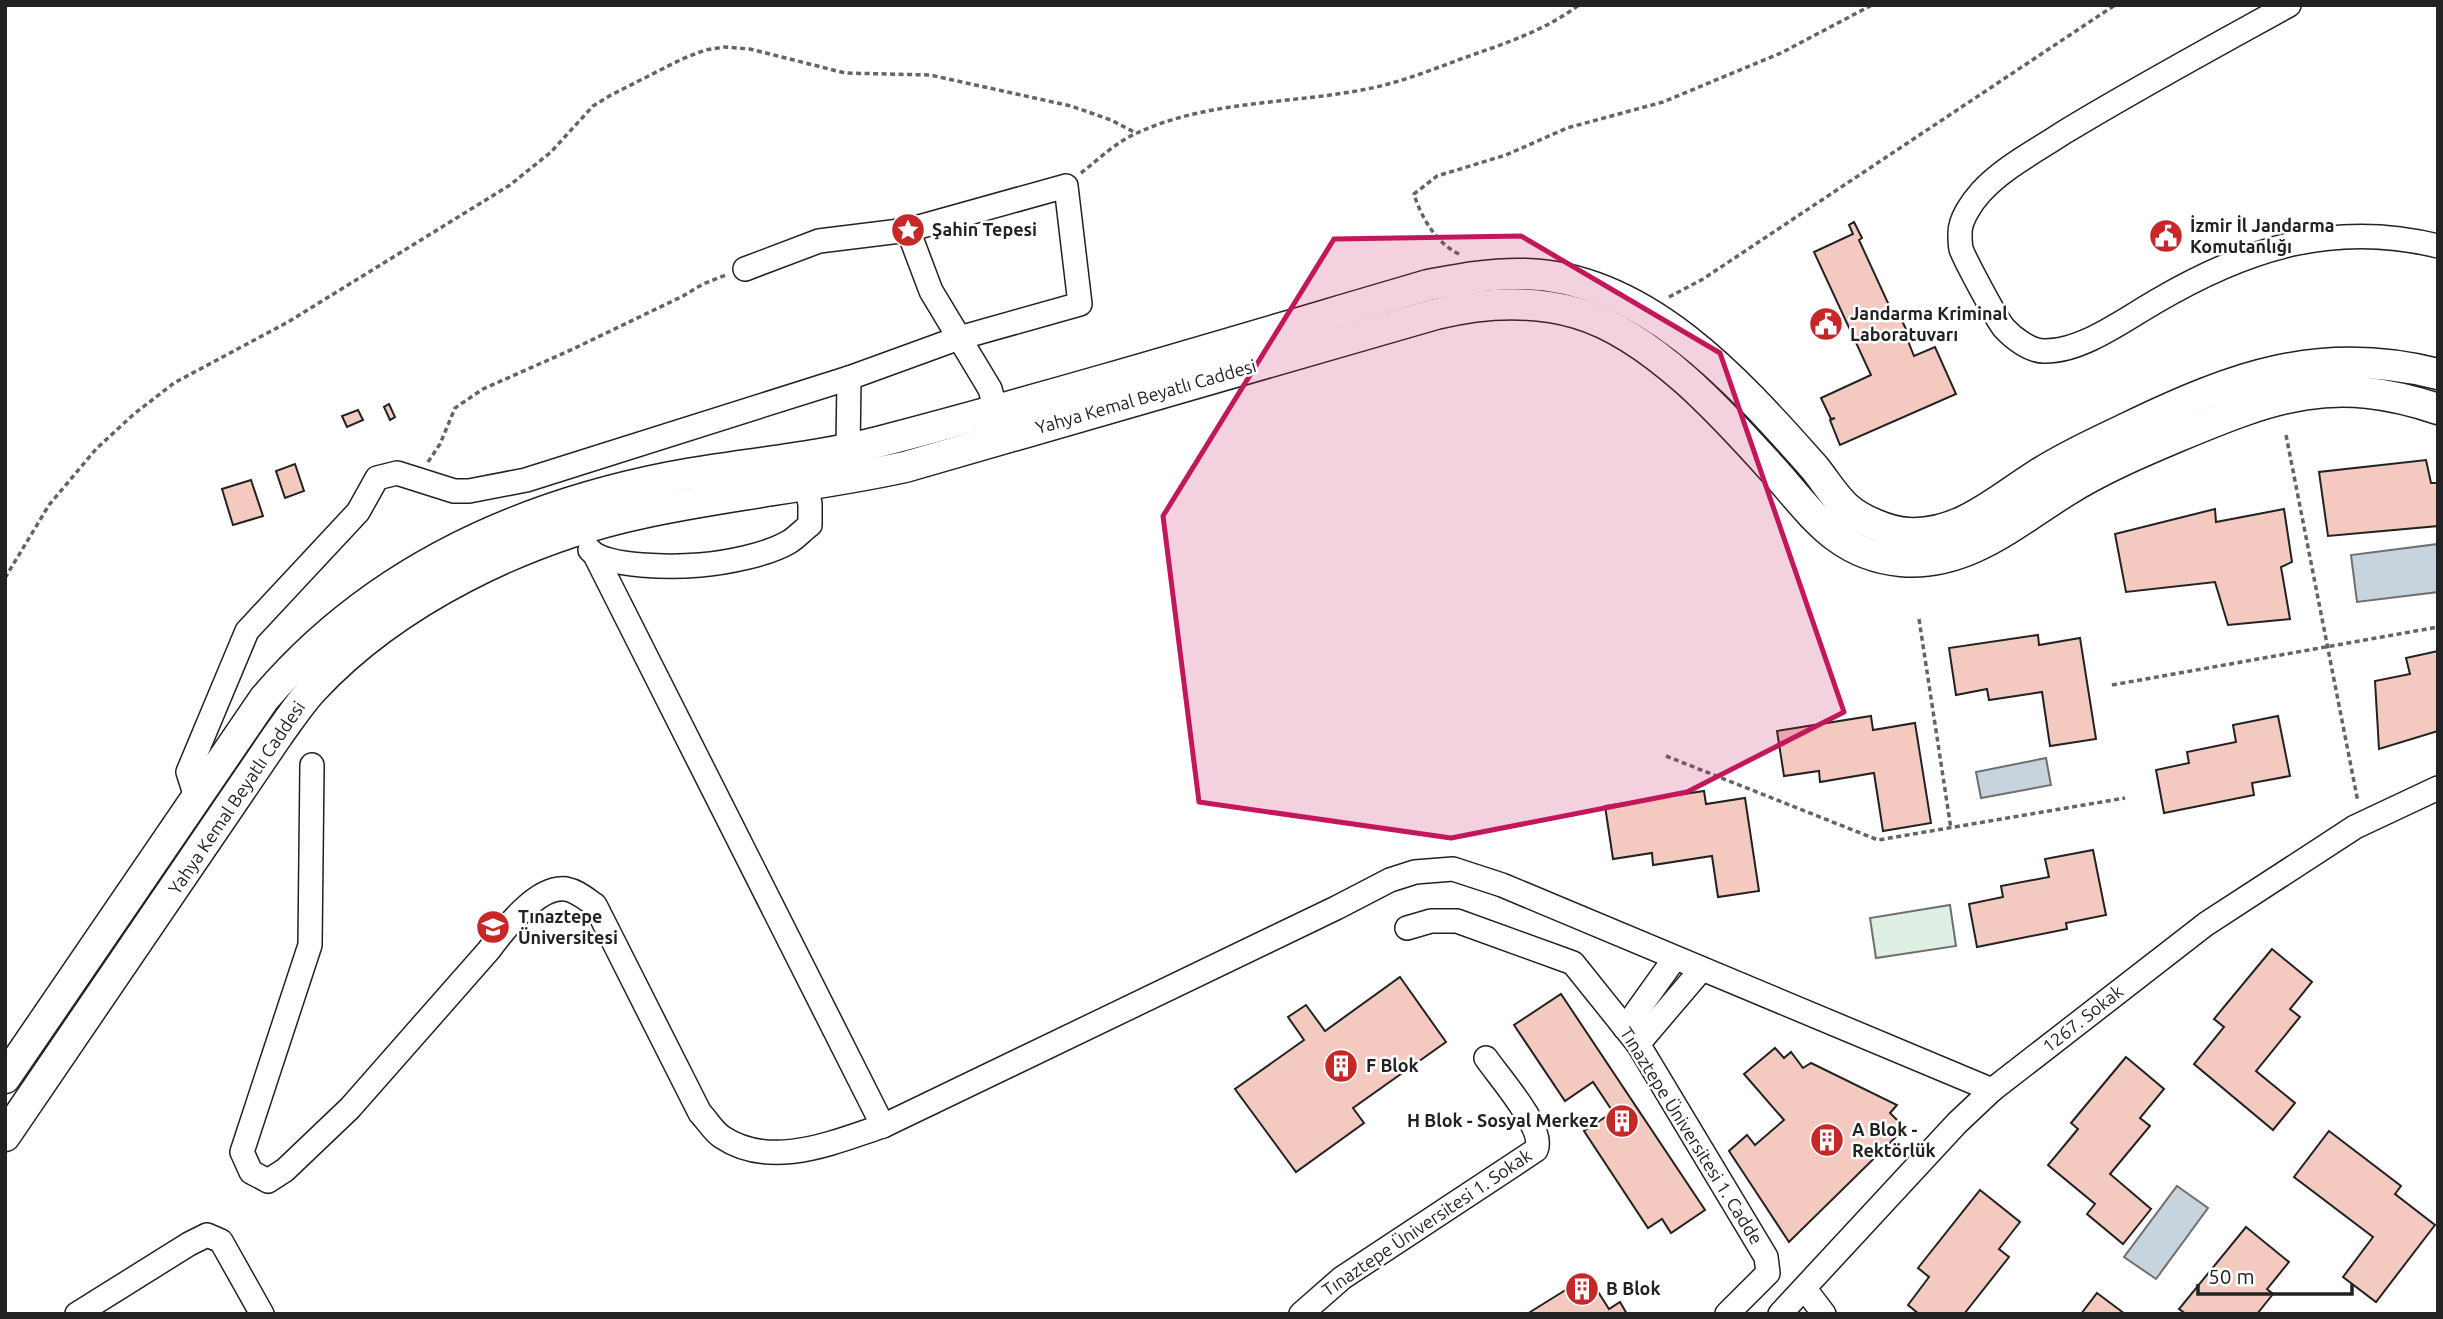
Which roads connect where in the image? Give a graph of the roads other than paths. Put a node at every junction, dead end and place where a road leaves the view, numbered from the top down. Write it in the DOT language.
graph roads {
  1 [pos="2289,5"];
  2 [pos="908,230"];
  3 [pos="2438,246"];
  4 [pos="745,269"];
  5 [pos="960,338"];
  6 [pos="2438,374"];
  7 [pos="849,378"];
  8 [pos="1058,408"];
  9 [pos="2438,409"];
  10 [pos="996,411"];
  11 [pos="848,450"];
  12 [pos="804,472"];
  13 [pos="574,532"];
  14 [pos="596,557"];
  15 [pos="312,765"];
  16 [pos="2438,788"];
  17 [pos="197,797"];
  18 [pos="1407,928"];
  19 [pos="1675,958"];
  20 [pos="1701,970"];
  21 [pos="1631,1036"];
  22 [pos="1486,1058"];
  23 [pos="5,1079"];
  24 [pos="1992,1090"];
  25 [pos="883,1126"];
  26 [pos="5,1136"];
  27 [pos="1805,1289"];
  28 [pos="77,1314"];
  29 [pos="262,1314"];
  30 [pos="1301,1314"];
  31 [pos="1727,1314"];
  32 [pos="1780,1314"];
  33 [pos="1824,1314"];
  1 -- 3 [label="street"];
  2 -- 4 [label="street"];
  2 -- 5 [label="street"];
  2 -- 5 [label="street"];
  5 -- 7 [label="street"];
  5 -- 10 [label="street"];
  6 -- 8 [label="main road, Yahya Kemal Beyatlı Caddesi"];
  7 -- 11 [label="street"];
  7 -- 17 [label="street"];
  8 -- 9 [label="main road, Yahya Kemal Beyatlı Caddesi"];
  8 -- 10 [label="main road, Yahya Kemal Beyatlı Caddesi"];
  8 -- 12 [label="main road, Yahya Kemal Beyatlı Caddesi"];
  10 -- 11 [label="main road, Yahya Kemal Beyatlı Caddesi"];
  11 -- 12 [label="main road, Yahya Kemal Beyatlı Caddesi"];
  12 -- 13 [label="main road, Yahya Kemal Beyatlı Caddesi"];
  12 -- 14 [label="street"];
  12 -- 17 [label="main road, Yahya Kemal Beyatlı Caddesi"];
  13 -- 14 [label="street"];
  13 -- 26 [label="main road, Yahya Kemal Beyatlı Caddesi"];
  14 -- 25 [label="street"];
  15 -- 25 [label="street"];
  16 -- 24 [label="street, 1267. Sokak"];
  17 -- 23 [label="main road, Yahya Kemal Beyatlı Caddesi"];
  18 -- 21 [label="street, Tınaztepe Üniversitesi 1. Cadde"];
  19 -- 20 [label="street"];
  19 -- 21 [label="street"];
  19 -- 25 [label="street"];
  20 -- 21 [label="street"];
  20 -- 24 [label="street"];
  21 -- 31 [label="street, Tınaztepe Üniversitesi 1. Cadde"];
  22 -- 30 [label="street, Tınaztepe Üniversitesi 1. Sokak"];
  24 -- 27 [label="street, 1267. Sokak"];
  27 -- 32 [label="street, 1267. Sokak"];
  27 -- 33 [label="street"];
  28 -- 29 [label="street"];
}
